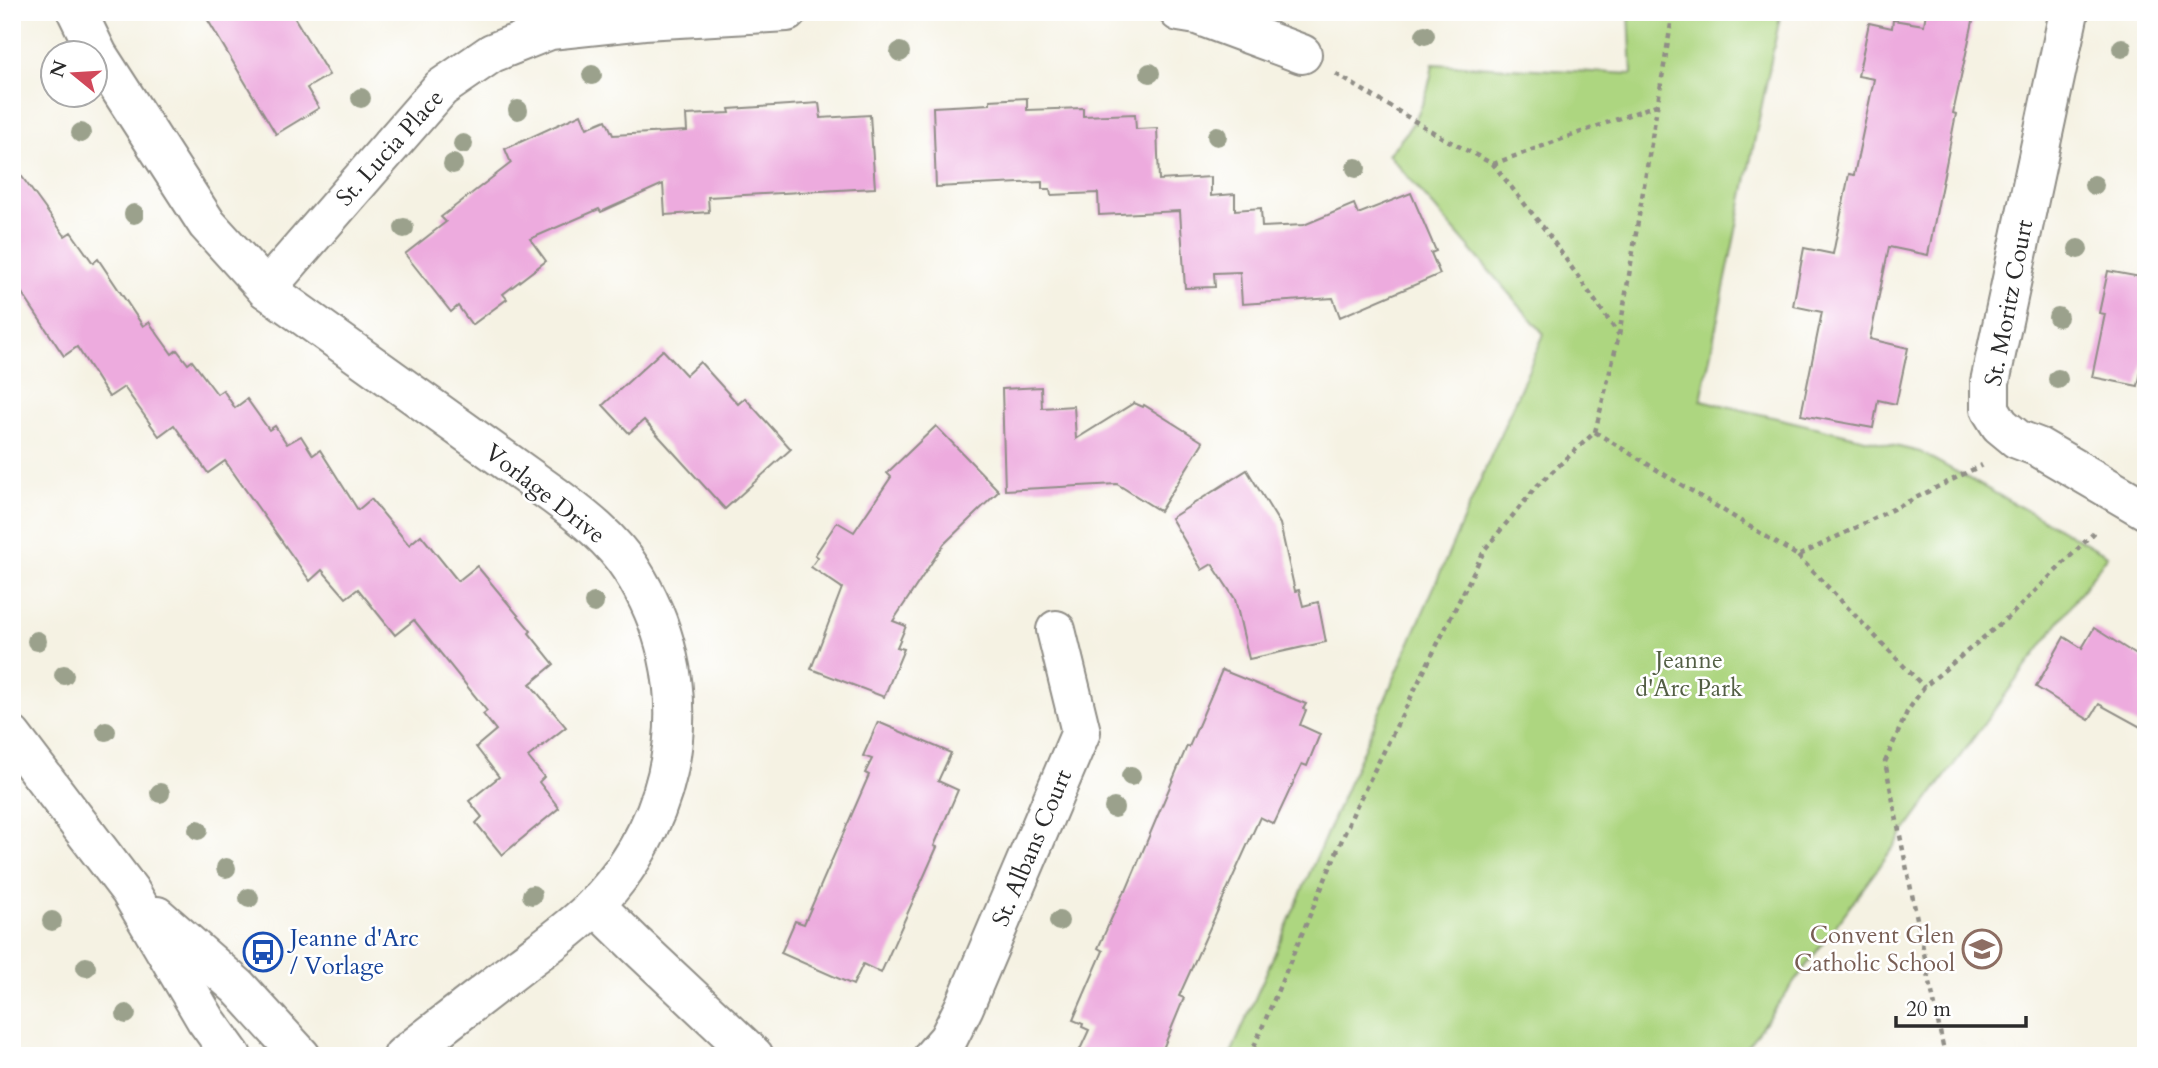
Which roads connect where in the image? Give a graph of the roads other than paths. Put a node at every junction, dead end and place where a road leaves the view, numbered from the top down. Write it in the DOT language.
graph roads {
  1 [pos="77,12"];
  2 [pos="787,12"];
  3 [pos="1179,12"];
  4 [pos="2068,12"];
  5 [pos="1302,54"];
  6 [pos="266,289"];
  7 [pos="2137,505"];
  8 [pos="1056,630"];
  9 [pos="12,736"];
  10 [pos="130,891"];
  11 [pos="595,905"];
  12 [pos="232,1056"];
  13 [pos="301,1056"];
  14 [pos="403,1056"];
  15 [pos="754,1056"];
  16 [pos="933,1056"];
  1 -- 6 [label="street, Vorlage Drive"];
  2 -- 6 [label="street, St. Lucia Place"];
  3 -- 5 [label="street"];
  4 -- 7 [label="street, St. Moritz Court"];
  6 -- 11 [label="street, Vorlage Drive"];
  8 -- 16 [label="street, St. Albans Court"];
  9 -- 10 [label="street"];
  10 -- 12 [label="street"];
  10 -- 13 [label="street"];
  11 -- 14 [label="street, Vorlage Drive"];
  11 -- 15 [label="street"];
}
